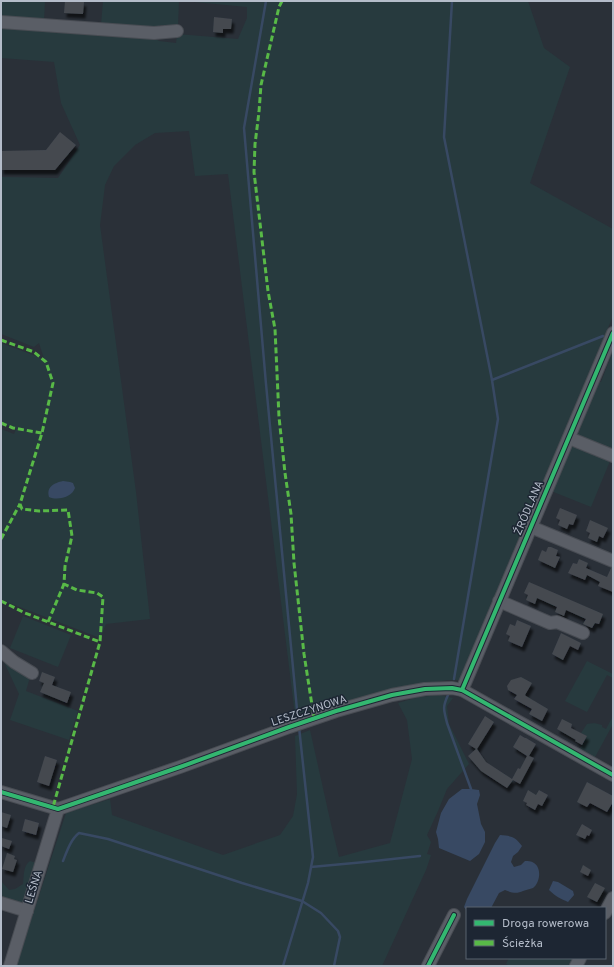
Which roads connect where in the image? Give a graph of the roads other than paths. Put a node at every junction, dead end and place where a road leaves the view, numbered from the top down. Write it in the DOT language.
graph roads {
  1 [pos="1,22"];
  2 [pos="177,31"];
  3 [pos="613,333"];
  4 [pos="569,438"];
  5 [pos="613,456"];
  6 [pos="531,527"];
  7 [pos="613,561"];
  8 [pos="499,601"];
  9 [pos="582,633"];
  10 [pos="1,651"];
  11 [pos="32,674"];
  12 [pos="462,690"];
  13 [pos="613,775"];
  14 [pos="1,792"];
  15 [pos="58,809"];
  16 [pos="613,898"];
  17 [pos="1,903"];
  18 [pos="27,911"];
  19 [pos="606,911"];
  20 [pos="454,916"];
  21 [pos="1,964"];
  22 [pos="7,966"];
  23 [pos="10,966"];
  24 [pos="428,966"];
  1 -- 2 [label="street"];
  3 -- 4 [label="street, ŹRÓDLANA"];
  4 -- 5 [label="street"];
  4 -- 6 [label="street, ŹRÓDLANA"];
  6 -- 7 [label="street"];
  6 -- 8 [label="street, ŹRÓDLANA"];
  8 -- 9 [label="street"];
  8 -- 12 [label="street, ŹRÓDLANA"];
  10 -- 11 [label="street"];
  12 -- 13 [label="street, LESZCZYNOWA"];
  12 -- 15 [label="street, LESZCZYNOWA"];
  14 -- 15 [label="street"];
  15 -- 18 [label="street, LEŚNA"];
  16 -- 19 [label="street"];
  17 -- 18 [label="street"];
  18 -- 23 [label="street, LEŚNA"];
  20 -- 24 [label="street"];
  21 -- 22 [label="street"];
}
